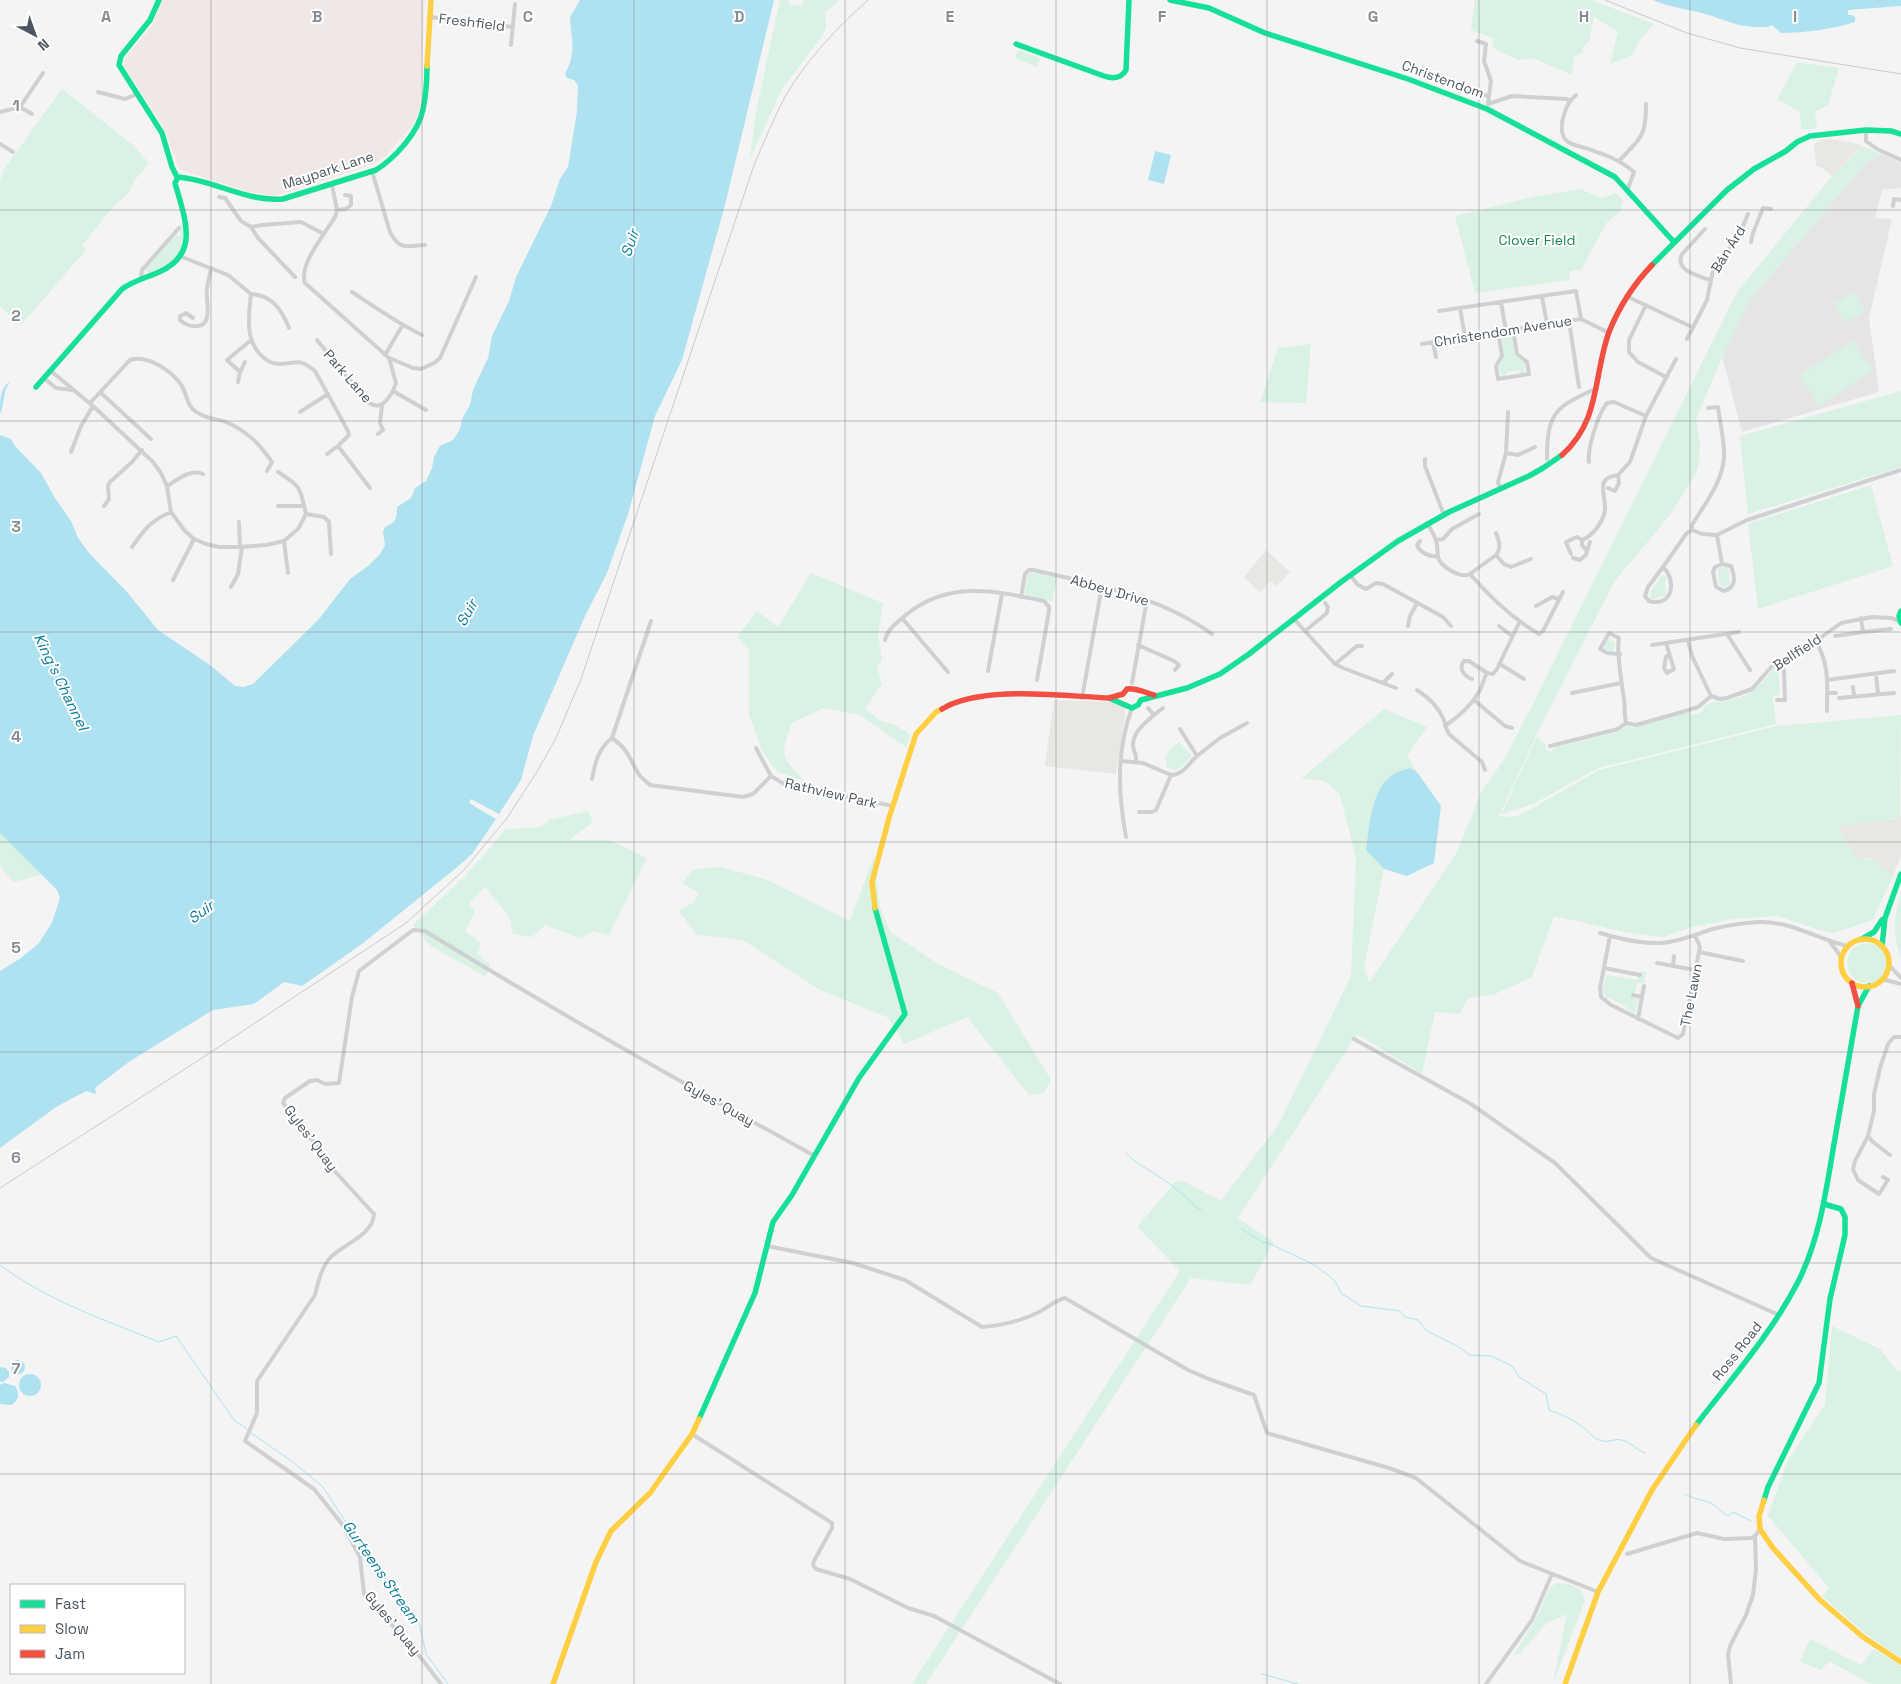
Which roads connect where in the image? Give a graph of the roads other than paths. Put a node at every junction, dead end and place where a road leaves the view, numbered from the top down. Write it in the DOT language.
graph roads {
  1 [pos="159,0"];
  2 [pos="431,0"];
  3 [pos="1129,0"];
  4 [pos="1170,0"];
  5 [pos="515,4"];
  6 [pos="430,17"];
  7 [pos="513,27"];
  8 [pos="1477,41"];
  9 [pos="1016,44"];
  10 [pos="511,45"];
  11 [pos="43,73"];
  12 [pos="1466,91"];
  13 [pos="98,92"];
  14 [pos="137,94"];
  15 [pos="1489,96"];
  16 [pos="1576,96"];
  17 [pos="1570,101"];
  18 [pos="1646,104"];
  19 [pos="1488,106"];
  20 [pos="20,107"];
  21 [pos="0,112"];
  22 [pos="32,114"];
  23 [pos="1866,130"];
  24 [pos="1897,133"];
  25 [pos="0,144"];
  26 [pos="13,152"];
  27 [pos="1901,160"];
  28 [pos="1619,161"];
  29 [pos="372,171"];
  30 [pos="177,177"];
  31 [pos="332,184"];
  32 [pos="1628,191"];
  33 [pos="345,195"];
  34 [pos="219,197"];
  35 [pos="1901,200"];
  36 [pos="1893,206"];
  37 [pos="1771,209"];
  38 [pos="337,210"];
  39 [pos="1757,222"];
  40 [pos="251,227"];
  41 [pos="180,228"];
  42 [pos="1705,229"];
  43 [pos="324,234"];
  44 [pos="1674,242"];
  45 [pos="1751,242"];
  46 [pos="425,245"];
  47 [pos="182,256"];
  48 [pos="211,268"];
  49 [pos="295,277"];
  50 [pos="476,277"];
  51 [pos="141,278"];
  52 [pos="1710,280"];
  53 [pos="352,292"];
  54 [pos="251,294"];
  55 [pos="1626,296"];
  56 [pos="1542,297"];
  57 [pos="1501,302"];
  58 [pos="1646,305"];
  59 [pos="1460,308"];
  60 [pos="1439,311"];
  61 [pos="193,318"];
  62 [pos="1582,319"];
  63 [pos="1569,321"];
  64 [pos="1547,324"];
  65 [pos="402,326"];
  66 [pos="1692,327"];
  67 [pos="289,328"];
  68 [pos="1513,329"];
  69 [pos="1506,330"];
  70 [pos="1498,332"];
  71 [pos="1608,333"];
  72 [pos="422,335"];
  73 [pos="1464,336"];
  74 [pos="1686,339"];
  75 [pos="317,340"];
  76 [pos="250,341"];
  77 [pos="1433,342"];
  78 [pos="1422,344"];
  79 [pos="387,356"];
  80 [pos="1436,357"];
  81 [pos="1676,359"];
  82 [pos="245,362"];
  83 [pos="50,371"];
  84 [pos="240,372"];
  85 [pos="1666,377"];
  86 [pos="44,378"];
  87 [pos="238,382"];
  88 [pos="36,387"];
  89 [pos="1579,387"];
  90 [pos="1597,388"];
  91 [pos="73,390"];
  92 [pos="100,392"];
  93 [pos="393,392"];
  94 [pos="328,394"];
  95 [pos="91,404"];
  96 [pos="382,405"];
  97 [pos="1708,408"];
  98 [pos="426,410"];
  99 [pos="300,412"];
  100 [pos="1508,412"];
  101 [pos="1646,416"];
  102 [pos="378,434"];
  103 [pos="151,438"];
  104 [pos="338,446"];
  105 [pos="1535,447"];
  106 [pos="142,450"];
  107 [pos="71,452"];
  108 [pos="1506,452"];
  109 [pos="327,454"];
  110 [pos="1425,459"];
  111 [pos="1547,459"];
  112 [pos="1589,462"];
  113 [pos="1901,470"];
  114 [pos="267,471"];
  115 [pos="278,472"];
  116 [pos="203,474"];
  117 [pos="1618,475"];
  118 [pos="167,486"];
  119 [pos="370,488"];
  120 [pos="1608,488"];
  121 [pos="1501,489"];
  122 [pos="104,506"];
  123 [pos="278,506"];
  124 [pos="304,506"];
  125 [pos="171,512"];
  126 [pos="306,514"];
  127 [pos="1479,514"];
  128 [pos="1444,515"];
  129 [pos="238,522"];
  130 [pos="1427,523"];
  131 [pos="1692,530"];
  132 [pos="1496,533"];
  133 [pos="1717,535"];
  134 [pos="194,539"];
  135 [pos="1436,540"];
  136 [pos="1582,540"];
  137 [pos="284,541"];
  138 [pos="1420,542"];
  139 [pos="1590,542"];
  140 [pos="132,546"];
  141 [pos="241,547"];
  142 [pos="1587,551"];
  143 [pos="331,554"];
  144 [pos="1496,555"];
  145 [pos="1437,556"];
  146 [pos="1531,559"];
  147 [pos="1722,564"];
  148 [pos="1663,567"];
  149 [pos="288,573"];
  150 [pos="1470,574"];
  151 [pos="1350,575"];
  152 [pos="173,580"];
  153 [pos="1102,586"];
  154 [pos="231,587"];
  155 [pos="1563,592"];
  156 [pos="1002,594"];
  157 [pos="1021,597"];
  158 [pos="1559,599"];
  159 [pos="1147,600"];
  160 [pos="1325,603"];
  161 [pos="1417,603"];
  162 [pos="1536,606"];
  163 [pos="1900,612"];
  164 [pos="902,618"];
  165 [pos="1861,618"];
  166 [pos="1891,618"];
  167 [pos="1294,619"];
  168 [pos="651,621"];
  169 [pos="1520,621"];
  170 [pos="1900,622"];
  171 [pos="1408,626"];
  172 [pos="1451,626"];
  173 [pos="1499,626"];
  174 [pos="1890,629"];
  175 [pos="1305,631"];
  176 [pos="1739,632"];
  177 [pos="1863,632"];
  178 [pos="1212,634"];
  179 [pos="1727,634"];
  180 [pos="1512,636"];
  181 [pos="1835,636"];
  182 [pos="885,640"];
  183 [pos="1688,640"];
  184 [pos="1816,641"];
  185 [pos="1666,643"];
  186 [pos="1138,645"];
  187 [pos="1362,646"];
  188 [pos="1652,646"];
  189 [pos="1620,652"];
  190 [pos="1669,655"];
  191 [pos="1461,656"];
  192 [pos="1469,661"];
  193 [pos="1778,661"];
  194 [pos="1335,664"];
  195 [pos="1500,664"];
  196 [pos="1175,670"];
  197 [pos="1750,670"];
  198 [pos="988,671"];
  199 [pos="948,672"];
  200 [pos="1894,672"];
  201 [pos="1487,673"];
  202 [pos="1392,674"];
  203 [pos="1876,674"];
  204 [pos="1472,679"];
  205 [pos="1524,679"];
  206 [pos="1037,680"];
  207 [pos="1827,680"];
  208 [pos="1132,683"];
  209 [pos="1383,683"];
  210 [pos="1621,683"];
  211 [pos="1853,687"];
  212 [pos="1396,688"];
  213 [pos="1417,690"];
  214 [pos="1140,692"];
  215 [pos="1572,693"];
  216 [pos="1827,693"];
  217 [pos="1836,693"];
  218 [pos="1894,693"];
  219 [pos="1123,694"];
  220 [pos="1878,694"];
  221 [pos="1154,695"];
  222 [pos="1711,696"];
  223 [pos="1854,696"];
  224 [pos="1082,698"];
  225 [pos="1110,698"];
  226 [pos="1840,698"];
  227 [pos="1141,700"];
  228 [pos="1474,700"];
  229 [pos="1777,700"];
  230 [pos="1785,700"];
  231 [pos="1789,704"];
  232 [pos="1128,705"];
  233 [pos="1148,708"];
  234 [pos="1163,708"];
  235 [pos="1827,711"];
  236 [pos="1154,715"];
  237 [pos="1247,723"];
  238 [pos="1626,723"];
  239 [pos="1445,726"];
  240 [pos="1512,728"];
  241 [pos="1180,730"];
  242 [pos="612,738"];
  243 [pos="1550,746"];
  244 [pos="756,748"];
  245 [pos="1197,756"];
  246 [pos="1121,761"];
  247 [pos="1136,762"];
  248 [pos="1485,770"];
  249 [pos="1169,774"];
  250 [pos="771,776"];
  251 [pos="592,779"];
  252 [pos="893,806"];
  253 [pos="1139,812"];
  254 [pos="1126,838"];
  255 [pos="1901,874"];
  256 [pos="1884,918"];
  257 [pos="1600,933"];
  258 [pos="1696,935"];
  259 [pos="1610,936"];
  260 [pos="1862,939"];
  261 [pos="1830,942"];
  262 [pos="1847,946"];
  263 [pos="1882,946"];
  264 [pos="1699,952"];
  265 [pos="1674,956"];
  266 [pos="1842,958"];
  267 [pos="1742,961"];
  268 [pos="1657,962"];
  269 [pos="1673,965"];
  270 [pos="1889,965"];
  271 [pos="1604,968"];
  272 [pos="1695,970"];
  273 [pos="1640,975"];
  274 [pos="1901,978"];
  275 [pos="1882,979"];
  276 [pos="1852,983"];
  277 [pos="1901,984"];
  278 [pos="1644,986"];
  279 [pos="1870,986"];
  280 [pos="1633,995"];
  281 [pos="1642,997"];
  282 [pos="1858,1006"];
  283 [pos="1638,1019"];
  284 [pos="1901,1037"];
  285 [pos="1354,1039"];
  286 [pos="1868,1136"];
  287 [pos="1890,1155"];
  288 [pos="813,1156"];
  289 [pos="1883,1177"];
  290 [pos="1824,1204"];
  291 [pos="767,1246"];
  292 [pos="1779,1316"];
  293 [pos="692,1434"];
  294 [pos="1760,1529"];
  295 [pos="1755,1536"];
  296 [pos="1627,1554"];
  297 [pos="1552,1574"];
  298 [pos="1598,1592"];
  299 [pos="1901,1662"];
  300 [pos="441,1684"];
  301 [pos="552,1684"];
  302 [pos="1060,1684"];
  303 [pos="1486,1684"];
  304 [pos="1565,1684"];
  305 [pos="1731,1684"];
  1 -- 14 [label="street"];
  2 -- 6 [label="street, Maypark Lane"];
  3 -- 9 [label="street"];
  4 -- 19 [label="street, Christendom"];
  5 -- 7 [label="street"];
  6 -- 7 [label="street, Freshfield"];
  6 -- 29 [label="street, Maypark Lane"];
  7 -- 10 [label="street"];
  8 -- 15 [label="street"];
  11 -- 20 [label="street"];
  12 -- 15 [label="street"];
  13 -- 14 [label="street"];
  14 -- 30 [label="street"];
  15 -- 19 [label="street"];
  16 -- 17 [label="street"];
  17 -- 19 [label="street"];
  17 -- 28 [label="street"];
  18 -- 28 [label="street"];
  19 -- 32 [label="street, Christendom"];
  20 -- 21 [label="street"];
  20 -- 22 [label="street"];
  23 -- 24 [label="street"];
  23 -- 27 [label="street"];
  23 -- 44 [label="street"];
  25 -- 26 [label="street"];
  28 -- 32 [label="street"];
  29 -- 31 [label="street, Maypark Lane"];
  29 -- 46 [label="street"];
  30 -- 31 [label="street, Maypark Lane"];
  30 -- 47 [label="street"];
  31 -- 38 [label="street"];
  32 -- 44 [label="street, Christendom"];
  33 -- 38 [label="street"];
  34 -- 40 [label="street"];
  35 -- 36 [label="street"];
  37 -- 39 [label="street, Bán Árd"];
  38 -- 43 [label="street"];
  39 -- 45 [label="street, Bán Árd"];
  39 -- 52 [label="street, Bán Árd"];
  40 -- 43 [label="street"];
  40 -- 49 [label="street"];
  41 -- 51 [label="street"];
  42 -- 52 [label="street"];
  43 -- 79 [label="street"];
  44 -- 55 [label="street"];
  47 -- 48 [label="street"];
  47 -- 51 [label="street"];
  48 -- 54 [label="street"];
  48 -- 61 [label="street"];
  50 -- 79 [label="street"];
  51 -- 83 [label="street"];
  52 -- 66 [label="street, Bán Árd"];
  53 -- 65 [label="street"];
  54 -- 67 [label="street"];
  54 -- 76 [label="street"];
  55 -- 58 [label="street"];
  55 -- 71 [label="street"];
  56 -- 57 [label="street"];
  56 -- 62 [label="street"];
  56 -- 64 [label="street"];
  57 -- 59 [label="street"];
  57 -- 69 [label="street"];
  58 -- 66 [label="street"];
  58 -- 85 [label="street"];
  59 -- 60 [label="street"];
  59 -- 73 [label="street"];
  62 -- 63 [label="street, Christendom Avenue"];
  62 -- 71 [label="street"];
  63 -- 64 [label="street, Christendom Avenue"];
  63 -- 89 [label="street"];
  64 -- 68 [label="street, Christendom Avenue"];
  65 -- 72 [label="street"];
  65 -- 79 [label="street"];
  66 -- 74 [label="street, Bán Árd"];
  68 -- 69 [label="street, Christendom Avenue"];
  68 -- 70 [label="street"];
  69 -- 70 [label="street, Christendom Avenue"];
  70 -- 73 [label="street, Christendom Avenue"];
  71 -- 90 [label="street"];
  73 -- 77 [label="street, Christendom Avenue"];
  75 -- 96 [label="street, Park Lane"];
  76 -- 84 [label="street"];
  76 -- 94 [label="street"];
  77 -- 78 [label="street, Christendom Avenue"];
  77 -- 80 [label="street"];
  79 -- 93 [label="street, Park Lane"];
  81 -- 85 [label="street"];
  82 -- 84 [label="street"];
  83 -- 86 [label="street"];
  83 -- 91 [label="street"];
  84 -- 87 [label="street"];
  85 -- 101 [label="street"];
  86 -- 88 [label="street"];
  86 -- 91 [label="street"];
  90 -- 111 [label="street"];
  90 -- 121 [label="street"];
  91 -- 95 [label="street"];
  92 -- 95 [label="street"];
  92 -- 103 [label="street"];
  92 -- 114 [label="street"];
  93 -- 96 [label="street, Park Lane"];
  93 -- 98 [label="street, Park Lane"];
  94 -- 99 [label="street"];
  94 -- 104 [label="street"];
  95 -- 106 [label="street"];
  95 -- 107 [label="street"];
  96 -- 102 [label="street, Park Lane"];
  97 -- 131 [label="street"];
  100 -- 108 [label="street"];
  101 -- 112 [label="street"];
  101 -- 117 [label="street"];
  104 -- 109 [label="street"];
  104 -- 119 [label="street"];
  105 -- 108 [label="street"];
  106 -- 118 [label="street"];
  106 -- 122 [label="street"];
  108 -- 121 [label="street"];
  110 -- 128 [label="street"];
  113 -- 133 [label="street"];
  115 -- 124 [label="street"];
  116 -- 118 [label="street"];
  117 -- 120 [label="street"];
  117 -- 136 [label="street"];
  118 -- 125 [label="street"];
  121 -- 128 [label="street"];
  123 -- 124 [label="street"];
  124 -- 126 [label="street"];
  125 -- 134 [label="street"];
  125 -- 140 [label="street"];
  126 -- 137 [label="street"];
  126 -- 143 [label="street"];
  127 -- 135 [label="street"];
  128 -- 130 [label="street"];
  129 -- 141 [label="street"];
  130 -- 135 [label="street"];
  130 -- 151 [label="street"];
  131 -- 133 [label="street"];
  131 -- 148 [label="street"];
  132 -- 144 [label="street"];
  133 -- 147 [label="street"];
  134 -- 141 [label="street"];
  134 -- 152 [label="street"];
  135 -- 145 [label="street"];
  136 -- 142 [label="street"];
  136 -- 142 [label="street"];
  137 -- 141 [label="street"];
  137 -- 149 [label="street"];
  138 -- 145 [label="street"];
  139 -- 142 [label="street"];
  141 -- 154 [label="street"];
  144 -- 146 [label="street"];
  144 -- 150 [label="street"];
  145 -- 150 [label="street"];
  147 -- 147 [label="street"];
  148 -- 148 [label="street"];
  150 -- 169 [label="street"];
  151 -- 161 [label="street"];
  151 -- 167 [label="street"];
  153 -- 157 [label="street, Abbey Drive"];
  153 -- 159 [label="street, Abbey Drive"];
  153 -- 224 [label="street"];
  155 -- 158 [label="street"];
  156 -- 157 [label="street"];
  156 -- 164 [label="street"];
  156 -- 198 [label="street"];
  157 -- 206 [label="street"];
  158 -- 162 [label="street"];
  158 -- 169 [label="street"];
  159 -- 178 [label="street, Abbey Drive"];
  159 -- 186 [label="street"];
  160 -- 175 [label="street"];
  161 -- 171 [label="street"];
  161 -- 172 [label="street"];
  163 -- 166 [label="street, Bellfield"];
  163 -- 170 [label="street"];
  164 -- 182 [label="street"];
  164 -- 199 [label="street"];
  165 -- 166 [label="street, Bellfield"];
  165 -- 177 [label="street"];
  165 -- 184 [label="street, Bellfield"];
  166 -- 170 [label="street, Bellfield"];
  167 -- 175 [label="street"];
  167 -- 221 [label="street"];
  168 -- 242 [label="street"];
  169 -- 180 [label="street"];
  173 -- 180 [label="street"];
  174 -- 177 [label="street"];
  175 -- 194 [label="street"];
  176 -- 179 [label="street"];
  177 -- 181 [label="street"];
  179 -- 183 [label="street"];
  179 -- 197 [label="street"];
  180 -- 195 [label="street"];
  183 -- 185 [label="street"];
  183 -- 222 [label="street"];
  184 -- 193 [label="street, Bellfield"];
  184 -- 207 [label="street"];
  185 -- 188 [label="street"];
  185 -- 190 [label="street"];
  186 -- 196 [label="street"];
  186 -- 208 [label="street"];
  187 -- 194 [label="street"];
  189 -- 189 [label="street"];
  189 -- 210 [label="street"];
  191 -- 192 [label="street"];
  192 -- 201 [label="street"];
  192 -- 204 [label="street"];
  193 -- 222 [label="street, Bellfield"];
  193 -- 230 [label="street"];
  194 -- 209 [label="street"];
  195 -- 201 [label="street"];
  195 -- 205 [label="street"];
  200 -- 203 [label="street"];
  201 -- 228 [label="street"];
  202 -- 209 [label="street"];
  203 -- 207 [label="street"];
  203 -- 220 [label="street"];
  207 -- 216 [label="street"];
  209 -- 212 [label="street"];
  210 -- 215 [label="street"];
  210 -- 238 [label="street"];
  211 -- 223 [label="street"];
  213 -- 239 [label="street"];
  214 -- 219 [label="street"];
  214 -- 221 [label="street"];
  214 -- 227 [label="street"];
  216 -- 217 [label="street"];
  216 -- 235 [label="street"];
  218 -- 220 [label="street"];
  219 -- 225 [label="street"];
  219 -- 232 [label="street"];
  220 -- 223 [label="street"];
  221 -- 227 [label="street"];
  222 -- 238 [label="street"];
  223 -- 226 [label="street"];
  224 -- 225 [label="street"];
  224 -- 252 [label="street"];
  225 -- 232 [label="street"];
  227 -- 232 [label="street"];
  228 -- 239 [label="street"];
  228 -- 240 [label="street"];
  229 -- 230 [label="street"];
  230 -- 231 [label="street"];
  232 -- 246 [label="street"];
  233 -- 236 [label="street"];
  234 -- 236 [label="street"];
  236 -- 247 [label="street"];
  237 -- 245 [label="street"];
  238 -- 243 [label="street"];
  239 -- 248 [label="street"];
  241 -- 245 [label="street"];
  242 -- 250 [label="street, Rathview Park"];
  242 -- 251 [label="street"];
  244 -- 250 [label="street, Rathview Park"];
  245 -- 249 [label="street"];
  246 -- 247 [label="street"];
  246 -- 254 [label="street"];
  247 -- 249 [label="street"];
  249 -- 253 [label="street"];
  250 -- 252 [label="street, Rathview Park"];
  252 -- 288 [label="street"];
  255 -- 256 [label="street"];
  256 -- 260 [label="street"];
  256 -- 263 [label="street"];
  257 -- 259 [label="street"];
  258 -- 259 [label="street"];
  258 -- 261 [label="street"];
  258 -- 264 [label="street, The Lawn"];
  259 -- 271 [label="street, The Lawn"];
  260 -- 262 [label="street"];
  260 -- 263 [label="street"];
  261 -- 262 [label="street"];
  261 -- 266 [label="street"];
  262 -- 266 [label="street"];
  263 -- 270 [label="street"];
  264 -- 267 [label="street"];
  264 -- 272 [label="street, The Lawn"];
  265 -- 269 [label="street"];
  266 -- 276 [label="street"];
  268 -- 269 [label="street"];
  269 -- 272 [label="street"];
  270 -- 274 [label="street"];
  270 -- 275 [label="street"];
  271 -- 273 [label="street"];
  271 -- 283 [label="street, The Lawn"];
  272 -- 283 [label="street, The Lawn"];
  275 -- 277 [label="street"];
  275 -- 279 [label="street"];
  276 -- 279 [label="street"];
  276 -- 282 [label="street"];
  278 -- 281 [label="street"];
  279 -- 282 [label="street"];
  280 -- 281 [label="street"];
  281 -- 283 [label="street"];
  282 -- 290 [label="street, Ross Road"];
  284 -- 286 [label="street"];
  285 -- 292 [label="street"];
  286 -- 287 [label="street"];
  286 -- 289 [label="street"];
  288 -- 291 [label="street"];
  288 -- 300 [label="street, Gyles' Quay"];
  290 -- 292 [label="street, Ross Road"];
  290 -- 294 [label="street"];
  291 -- 293 [label="street"];
  291 -- 297 [label="street"];
  292 -- 298 [label="street, Ross Road"];
  293 -- 301 [label="street"];
  293 -- 302 [label="street"];
  294 -- 295 [label="street"];
  294 -- 299 [label="street"];
  295 -- 296 [label="street"];
  295 -- 305 [label="street"];
  297 -- 298 [label="street"];
  297 -- 303 [label="street"];
  298 -- 304 [label="street, Ross Road"];
}
